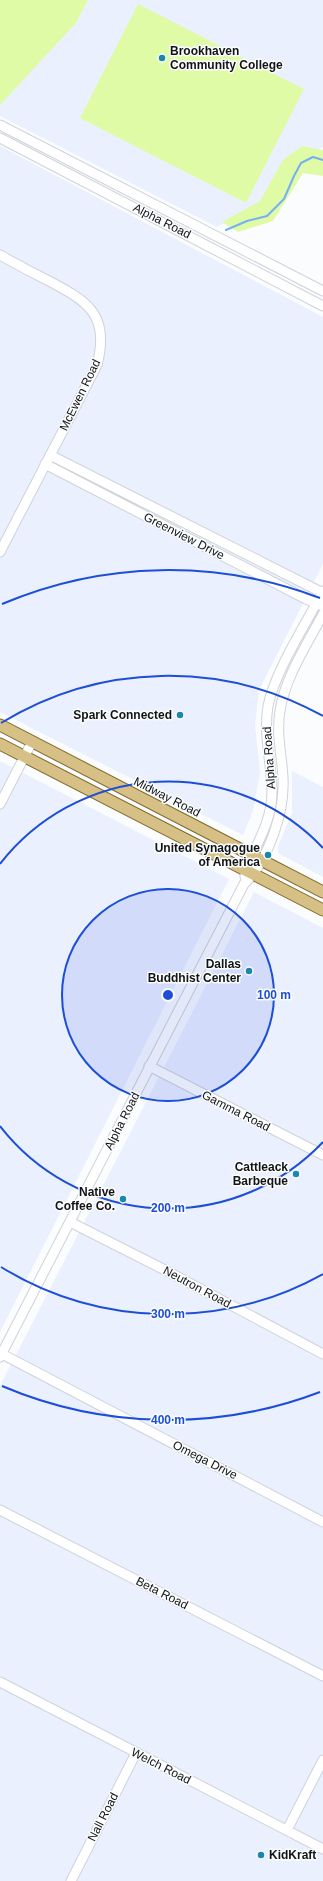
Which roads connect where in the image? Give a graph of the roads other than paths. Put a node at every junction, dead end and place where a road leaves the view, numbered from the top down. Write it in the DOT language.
graph roads {
  1 [pos="0,125"];
  2 [pos="0,138"];
  3 [pos="0,255"];
  4 [pos="323,291"];
  5 [pos="323,306"];
  6 [pos="50,455"];
  7 [pos="46,464"];
  8 [pos="141,500"];
  9 [pos="135,511"];
  10 [pos="194,528"];
  11 [pos="189,538"];
  12 [pos="230,546"];
  13 [pos="0,552"];
  14 [pos="224,557"];
  15 [pos="323,592"];
  16 [pos="321,605"];
  17 [pos="323,614"];
  18 [pos="273,687"];
  19 [pos="284,692"];
  20 [pos="0,725"];
  21 [pos="32,742"];
  22 [pos="0,744"];
  23 [pos="24,757"];
  24 [pos="0,804"];
  25 [pos="257,857"];
  26 [pos="250,872"];
  27 [pos="323,892"];
  28 [pos="323,910"];
  29 [pos="149,1066"];
  30 [pos="323,1155"];
  31 [pos="70,1222"];
  32 [pos="323,1354"];
  33 [pos="1,1356"];
  34 [pos="0,1510"];
  35 [pos="323,1522"];
  36 [pos="323,1676"];
  37 [pos="0,1682"];
  38 [pos="136,1753"];
  39 [pos="323,1760"];
  40 [pos="287,1830"];
  41 [pos="323,1849"];
  42 [pos="71,1881"];
  1 -- 4 [label="street, Alpha Road"];
  2 -- 5 [label="street, Alpha Road"];
  3 -- 6 [label="street, McEwen Road"];
  6 -- 7 [label="street, McEwen Road"];
  6 -- 8 [label="street, Greenview Drive"];
  7 -- 9 [label="street, Greenview Drive"];
  7 -- 13 [label="street, McEwen Road"];
  8 -- 9 [label="street"];
  8 -- 10 [label="street, Greenview Drive"];
  9 -- 11 [label="street, Greenview Drive"];
  10 -- 11 [label="street"];
  10 -- 12 [label="street, Greenview Drive"];
  11 -- 14 [label="street, Greenview Drive"];
  12 -- 14 [label="street"];
  12 -- 15 [label="street, Greenview Drive"];
  14 -- 16 [label="street, Greenview Drive"];
  15 -- 16 [label="street, Alpha Road"];
  16 -- 18 [label="street, Alpha Road"];
  17 -- 19 [label="street, Alpha Road"];
  18 -- 19 [label="street"];
  18 -- 25 [label="street, Alpha Road"];
  19 -- 25 [label="street, Alpha Road"];
  20 -- 21 [label="main road, Midway Road"];
  21 -- 23 [label="street"];
  21 -- 25 [label="main road, Midway Road"];
  22 -- 23 [label="main road"];
  23 -- 24 [label="street"];
  23 -- 26 [label="main road"];
  25 -- 26 [label="street, Alpha Road"];
  25 -- 27 [label="main road, Midway Road"];
  26 -- 28 [label="main road"];
  26 -- 29 [label="street, Alpha Road"];
  29 -- 30 [label="street, Gamma Road"];
  29 -- 31 [label="street, Alpha Road"];
  31 -- 32 [label="street, Neutron Road"];
  31 -- 33 [label="street, Alpha Road"];
  33 -- 35 [label="street, Omega Drive"];
  34 -- 36 [label="street, Beta Road"];
  37 -- 38 [label="street, Welch Road"];
  38 -- 40 [label="street, Welch Road"];
  38 -- 42 [label="street, Nall Road"];
  39 -- 40 [label="street"];
  40 -- 41 [label="street, Welch Road"];
}
